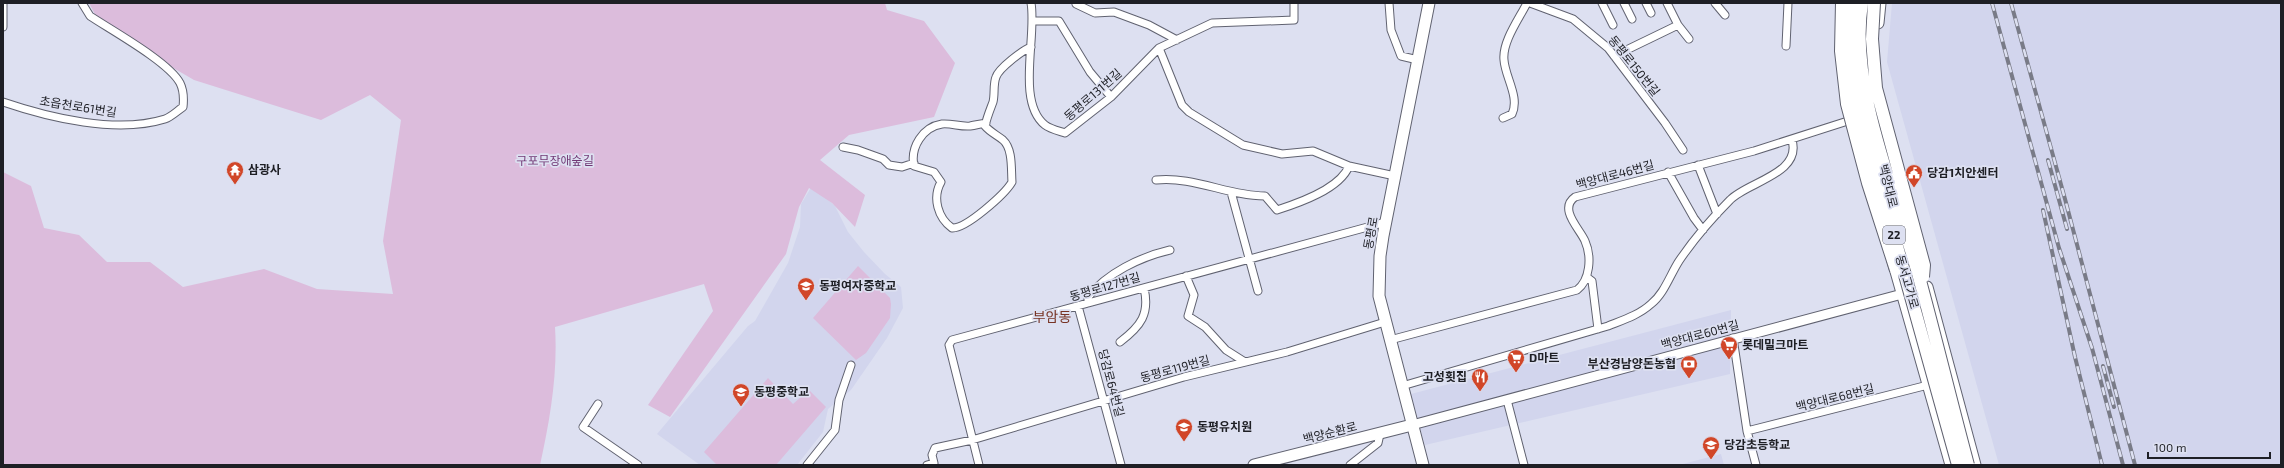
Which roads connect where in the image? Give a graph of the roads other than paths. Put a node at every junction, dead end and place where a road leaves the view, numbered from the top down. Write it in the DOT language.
graph roads {
  1 [pos="3,3"];
  2 [pos="82,3"];
  3 [pos="1031,3"];
  4 [pos="1076,3"];
  5 [pos="1294,3"];
  6 [pos="1389,3"];
  7 [pos="1429,3"];
  8 [pos="1532,3"];
  9 [pos="1602,3"];
  10 [pos="1624,3"];
  11 [pos="1646,3"];
  12 [pos="1667,3"];
  13 [pos="1715,3"];
  14 [pos="1788,3"];
  15 [pos="1842,3"];
  16 [pos="1851,3"];
  17 [pos="1862,3"];
  18 [pos="1866,3"];
  19 [pos="1874,3"];
  20 [pos="1880,3"];
  21 [pos="1651,13"];
  22 [pos="1725,15"];
  23 [pos="1632,19"];
  24 [pos="1033,21"];
  25 [pos="4,25"];
  26 [pos="1613,25"];
  27 [pos="1678,25"];
  28 [pos="1689,39"];
  29 [pos="1177,40"];
  30 [pos="1786,46"];
  31 [pos="1031,47"];
  32 [pos="1159,48"];
  33 [pos="1614,56"];
  34 [pos="1418,60"];
  35 [pos="1111,97"];
  36 [pos="3,102"];
  37 [pos="1503,118"];
  38 [pos="1854,118"];
  39 [pos="986,123"];
  40 [pos="1792,140"];
  41 [pos="843,147"];
  42 [pos="1683,150"];
  43 [pos="914,163"];
  44 [pos="1698,164"];
  45 [pos="1349,166"];
  46 [pos="1668,172"];
  47 [pos="1394,176"];
  48 [pos="1894,176"];
  49 [pos="1156,180"];
  50 [pos="1231,192"];
  51 [pos="1717,214"];
  52 [pos="1386,222"];
  53 [pos="1703,230"];
  54 [pos="1170,250"];
  55 [pos="1916,252"];
  56 [pos="1892,258"];
  57 [pos="1249,259"];
  58 [pos="1186,276"];
  59 [pos="1588,278"];
  60 [pos="1144,288"];
  61 [pos="1922,289"];
  62 [pos="1258,291"];
  63 [pos="1902,294"];
  64 [pos="1932,302"];
  65 [pos="1088,304"];
  66 [pos="1078,306"];
  67 [pos="1385,322"];
  68 [pos="1598,329"];
  69 [pos="1733,338"];
  70 [pos="1390,340"];
  71 [pos="1120,342"];
  72 [pos="1245,362"];
  73 [pos="851,365"];
  74 [pos="1928,385"];
  75 [pos="1402,386"];
  76 [pos="1939,393"];
  77 [pos="1508,400"];
  78 [pos="1105,401"];
  79 [pos="598,404"];
  80 [pos="1412,425"];
  81 [pos="1747,432"];
  82 [pos="1380,434"];
  83 [pos="972,440"];
  84 [pos="638,465"];
  85 [pos="807,465"];
  86 [pos="927,465"];
  87 [pos="979,465"];
  88 [pos="1121,465"];
  89 [pos="1254,465"];
  90 [pos="1350,465"];
  91 [pos="1423,465"];
  92 [pos="1524,465"];
  93 [pos="1756,465"];
  94 [pos="1951,465"];
  95 [pos="1958,465"];
  96 [pos="1968,465"];
  97 [pos="1975,465"];
  1 -- 25 [label="street"];
  2 -- 36 [label="street, 초읍천로61번길"];
  3 -- 24 [label="street, 동평로131번길"];
  4 -- 29 [label="street"];
  5 -- 29 [label="street, 동평로131번길"];
  6 -- 34 [label="street"];
  7 -- 34 [label="main road, 동평로"];
  8 -- 33 [label="street, 동평로150번길"];
  8 -- 37 [label="street"];
  9 -- 26 [label="street"];
  10 -- 23 [label="street"];
  11 -- 21 [label="street"];
  12 -- 27 [label="street"];
  13 -- 22 [label="street"];
  14 -- 30 [label="street"];
  15 -- 76 [label="highway, bridge"];
  16 -- 38 [label="main road, 백양대로"];
  16 -- 76 [label="highway, 동서고가로 / 22, bridge"];
  17 -- 61 [label="highway, 동서고가로 / 22, bridge"];
  18 -- 48 [label="main road, 백양대로"];
  19 -- 61 [label="highway, bridge"];
  20 -- 48 [label="main road, 백양대로"];
  24 -- 31 [label="street, 동평로131번길"];
  24 -- 35 [label="street"];
  27 -- 28 [label="street"];
  27 -- 33 [label="street"];
  29 -- 32 [label="street, 동평로131번길"];
  31 -- 35 [label="street, 동평로131번길"];
  31 -- 39 [label="street"];
  32 -- 35 [label="street, 동평로131번길"];
  32 -- 45 [label="street"];
  33 -- 42 [label="street, 동평로150번길"];
  34 -- 47 [label="main road, 동평로"];
  38 -- 40 [label="street, 백양대로46번길"];
  38 -- 56 [label="main road, 백양대로"];
  39 -- 43 [label="street"];
  39 -- 43 [label="street"];
  40 -- 44 [label="street, 백양대로46번길"];
  40 -- 51 [label="street"];
  41 -- 43 [label="street"];
  44 -- 46 [label="street, 백양대로46번길"];
  44 -- 51 [label="street"];
  45 -- 47 [label="street"];
  45 -- 50 [label="street"];
  46 -- 53 [label="street"];
  46 -- 59 [label="street, 백양대로46번길"];
  47 -- 52 [label="main road, 동평로"];
  48 -- 55 [label="main road, 백양대로"];
  49 -- 50 [label="street"];
  50 -- 57 [label="street"];
  51 -- 53 [label="street"];
  52 -- 57 [label="street, 동평로127번길"];
  52 -- 67 [label="main road, 동평로"];
  53 -- 68 [label="street"];
  54 -- 65 [label="street"];
  55 -- 56 [label="main road"];
  55 -- 64 [label="main road, 백양대로"];
  56 -- 63 [label="main road, 백양대로"];
  57 -- 58 [label="street, 동평로127번길"];
  57 -- 62 [label="street"];
  58 -- 60 [label="street, 동평로127번길"];
  58 -- 72 [label="street"];
  59 -- 68 [label="street"];
  59 -- 70 [label="street"];
  60 -- 65 [label="street, 동평로127번길"];
  60 -- 71 [label="street"];
  61 -- 96 [label="highway, 동서고가로 / 22, bridge"];
  63 -- 64 [label="street, 백양대로60번길"];
  63 -- 69 [label="street, 백양대로60번길"];
  63 -- 74 [label="main road, 백양대로"];
  64 -- 97 [label="main road, 백양대로"];
  65 -- 66 [label="street, 동평로127번길"];
  66 -- 78 [label="street, 당감로64번길"];
  66 -- 83 [label="street, 동평로127번길"];
  67 -- 70 [label="main road, 동평로"];
  67 -- 72 [label="street, 동평로119번길"];
  68 -- 75 [label="street"];
  69 -- 77 [label="street, 백양대로60번길"];
  69 -- 81 [label="street"];
  70 -- 75 [label="main road, 동평로"];
  72 -- 78 [label="street, 동평로119번길"];
  73 -- 85 [label="street"];
  74 -- 81 [label="street, 백양대로68번길"];
  74 -- 94 [label="main road, 백양대로"];
  75 -- 80 [label="main road, 동평로"];
  76 -- 95 [label="highway, 동서고가로 / 22, bridge"];
  77 -- 80 [label="street, 백양대로60번길"];
  77 -- 92 [label="street"];
  78 -- 83 [label="street, 동평로119번길"];
  78 -- 88 [label="street, 당감로64번길"];
  79 -- 84 [label="street"];
  80 -- 82 [label="main road, 백양순환로"];
  80 -- 91 [label="main road, 동평로"];
  81 -- 93 [label="street"];
  82 -- 89 [label="main road, 백양순환로"];
  82 -- 90 [label="street"];
  83 -- 86 [label="street, 동평로119번길"];
  83 -- 87 [label="street, 동평로127번길"];
}
